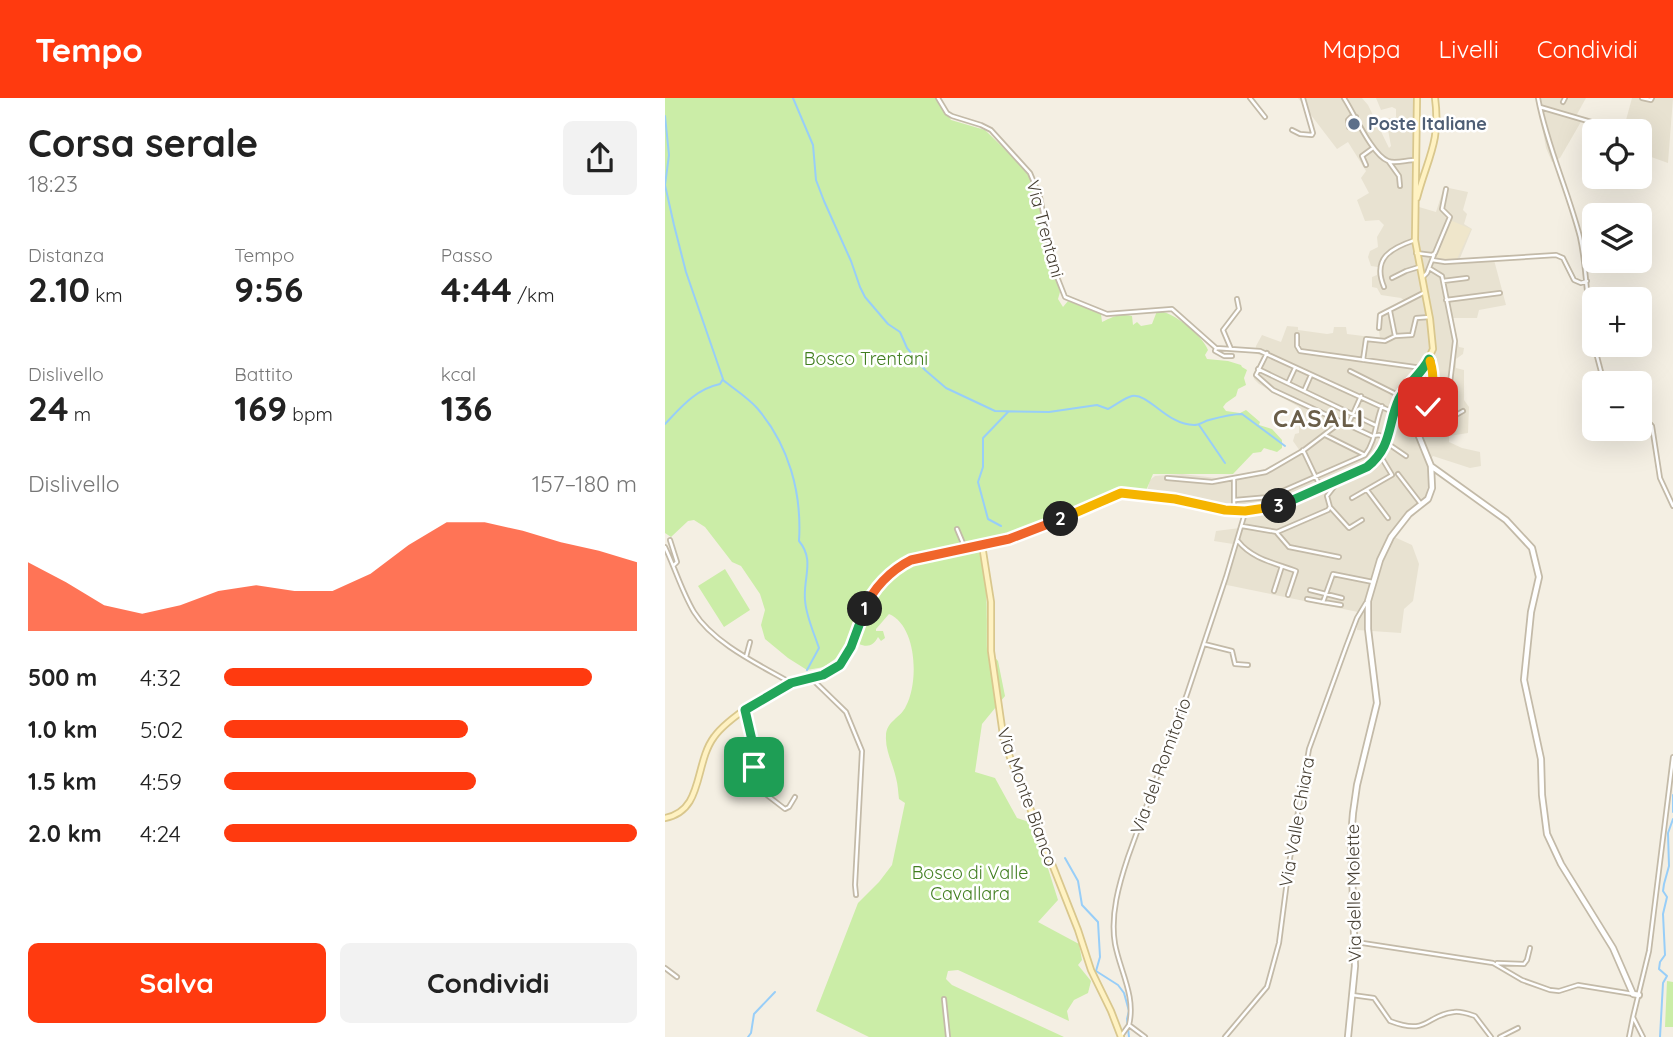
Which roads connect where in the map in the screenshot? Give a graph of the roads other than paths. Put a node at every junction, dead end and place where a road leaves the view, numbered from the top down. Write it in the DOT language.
graph roads {
  1 [pos="938,98"];
  2 [pos="1250,98"];
  3 [pos="1303,98"];
  4 [pos="1344,98"];
  5 [pos="1417,98"];
  6 [pos="1435,98"];
  7 [pos="1538,98"];
  8 [pos="1641,98"];
  9 [pos="1651,98"];
  10 [pos="1540,107"];
  11 [pos="1265,117"];
  12 [pos="1358,119"];
  13 [pos="1582,119"];
  14 [pos="1349,127"];
  15 [pos="1293,130"];
  16 [pos="1374,148"];
  17 [pos="1416,160"];
  18 [pos="1389,162"];
  19 [pos="1366,165"];
  20 [pos="1400,187"];
  21 [pos="1446,189"];
  22 [pos="1415,206"];
  23 [pos="1415,240"];
  24 [pos="1416,253"];
  25 [pos="1433,255"];
  26 [pos="1432,260"];
  27 [pos="1419,267"];
  28 [pos="1429,268"];
  29 [pos="1392,278"];
  30 [pos="1422,278"];
  31 [pos="1467,278"];
  32 [pos="1443,281"];
  33 [pos="1587,281"];
  34 [pos="1384,287"];
  35 [pos="1587,287"];
  36 [pos="1425,292"];
  37 [pos="1500,292"];
  38 [pos="1237,299"];
  39 [pos="1445,300"];
  40 [pos="1390,311"];
  41 [pos="1430,317"];
  42 [pos="1379,328"];
  43 [pos="1297,335"];
  44 [pos="1395,336"];
  45 [pos="1216,348"];
  46 [pos="1231,349"];
  47 [pos="1266,353"];
  48 [pos="1232,356"];
  49 [pos="1429,359"];
  50 [pos="1363,360"];
  51 [pos="1295,368"];
  52 [pos="1425,368"];
  53 [pos="1258,369"];
  54 [pos="1350,371"];
  55 [pos="1311,375"];
  56 [pos="1433,380"];
  57 [pos="1288,383"];
  58 [pos="1304,391"];
  59 [pos="1361,396"];
  60 [pos="1400,396"];
  61 [pos="1382,406"];
  62 [pos="1464,411"];
  63 [pos="1395,412"];
  64 [pos="1353,414"];
  65 [pos="1346,424"];
  66 [pos="1375,425"];
  67 [pos="1652,426"];
  68 [pos="1418,434"];
  69 [pos="1325,435"];
  70 [pos="1375,436"];
  71 [pos="1388,441"];
  72 [pos="1303,450"];
  73 [pos="1365,455"];
  74 [pos="1380,455"];
  75 [pos="1406,456"];
  76 [pos="1431,466"];
  77 [pos="1398,474"];
  78 [pos="1316,477"];
  79 [pos="1167,478"];
  80 [pos="1234,479"];
  81 [pos="1339,480"];
  82 [pos="1321,488"];
  83 [pos="1367,489"];
  84 [pos="1352,498"];
  85 [pos="1235,500"];
  86 [pos="1421,504"];
  87 [pos="1673,506"];
  88 [pos="1330,507"];
  89 [pos="1234,510"];
  90 [pos="1245,511"];
  91 [pos="1388,518"];
  92 [pos="1362,520"];
  93 [pos="1242,526"];
  94 [pos="957,529"];
  95 [pos="1277,531"];
  96 [pos="670,540"];
  97 [pos="1237,540"];
  98 [pos="982,545"];
  99 [pos="665,547"];
  100 [pos="965,548"];
  101 [pos="1339,557"];
  102 [pos="673,566"];
  103 [pos="1282,566"];
  104 [pos="1373,582"];
  105 [pos="1310,590"];
  106 [pos="1274,591"];
  107 [pos="1325,594"];
  108 [pos="1289,595"];
  109 [pos="1342,598"];
  110 [pos="1307,599"];
  111 [pos="1368,601"];
  112 [pos="1323,602"];
  113 [pos="1341,606"];
  114 [pos="750,642"];
  115 [pos="1203,644"];
  116 [pos="746,657"];
  117 [pos="1248,665"];
  118 [pos="811,678"];
  119 [pos="791,683"];
  120 [pos="745,710"];
  121 [pos="1673,757"];
  122 [pos="795,797"];
  123 [pos="665,818"];
  124 [pos="856,895"];
  125 [pos="1355,942"];
  126 [pos="1530,948"];
  127 [pos="1490,962"];
  128 [pos="665,968"];
  129 [pos="677,977"];
  130 [pos="1637,994"];
  131 [pos="1353,996"];
  132 [pos="943,999"];
  133 [pos="1633,1017"];
  134 [pos="1129,1025"];
  135 [pos="1518,1028"];
  136 [pos="1121,1036"];
  137 [pos="948,1037"];
  138 [pos="1145,1037"];
  139 [pos="1225,1037"];
  140 [pos="1348,1037"];
  141 [pos="1491,1037"];
  142 [pos="1500,1037"];
  143 [pos="1629,1037"];
  144 [pos="1643,1037"];
  1 -- 45 [label="street, Via Trentani"];
  2 -- 11 [label="street"];
  3 -- 15 [label="street"];
  4 -- 12 [label="street"];
  5 -- 17 [label="main road"];
  6 -- 22 [label="main road"];
  7 -- 10 [label="street"];
  8 -- 9 [label="street"];
  10 -- 13 [label="street"];
  10 -- 33 [label="street"];
  12 -- 14 [label="street"];
  12 -- 16 [label="street"];
  16 -- 18 [label="street"];
  16 -- 19 [label="street"];
  17 -- 18 [label="street"];
  17 -- 22 [label="main road"];
  18 -- 20 [label="street"];
  21 -- 25 [label="street"];
  22 -- 23 [label="main road"];
  23 -- 24 [label="main road"];
  23 -- 34 [label="street"];
  24 -- 25 [label="street"];
  24 -- 27 [label="main road"];
  25 -- 26 [label="street"];
  26 -- 28 [label="street"];
  26 -- 33 [label="street"];
  27 -- 29 [label="street"];
  27 -- 30 [label="main road"];
  28 -- 30 [label="street"];
  28 -- 32 [label="street"];
  30 -- 36 [label="main road"];
  31 -- 32 [label="street"];
  32 -- 39 [label="street"];
  33 -- 35 [label="street"];
  36 -- 40 [label="street"];
  36 -- 41 [label="main road"];
  37 -- 39 [label="street"];
  38 -- 46 [label="street"];
  39 -- 56 [label="street"];
  40 -- 42 [label="street"];
  40 -- 44 [label="street"];
  41 -- 44 [label="street"];
  41 -- 49 [label="main road"];
  43 -- 50 [label="street"];
  44 -- 50 [label="street"];
  45 -- 46 [label="street"];
  45 -- 48 [label="street"];
  46 -- 47 [label="street"];
  47 -- 51 [label="street"];
  47 -- 53 [label="street"];
  49 -- 52 [label="main road"];
  49 -- 56 [label="street"];
  50 -- 52 [label="street"];
  51 -- 55 [label="street"];
  51 -- 57 [label="street"];
  52 -- 60 [label="main road"];
  53 -- 57 [label="street"];
  53 -- 65 [label="street"];
  54 -- 60 [label="street"];
  55 -- 58 [label="street"];
  55 -- 59 [label="street"];
  56 -- 68 [label="street"];
  57 -- 58 [label="street"];
  58 -- 64 [label="street"];
  59 -- 61 [label="street"];
  59 -- 64 [label="street"];
  60 -- 63 [label="main road"];
  61 -- 63 [label="street"];
  61 -- 66 [label="street"];
  62 -- 68 [label="street"];
  63 -- 71 [label="main road"];
  64 -- 65 [label="street"];
  64 -- 66 [label="street"];
  65 -- 69 [label="street"];
  65 -- 70 [label="street"];
  66 -- 70 [label="street"];
  67 -- 87 [label="street"];
  68 -- 76 [label="street, Via delle Molette"];
  69 -- 72 [label="street"];
  69 -- 73 [label="street"];
  70 -- 71 [label="street"];
  70 -- 73 [label="street"];
  71 -- 74 [label="main road"];
  71 -- 75 [label="street"];
  72 -- 78 [label="street"];
  72 -- 80 [label="street"];
  73 -- 78 [label="street"];
  74 -- 81 [label="main road"];
  74 -- 83 [label="street"];
  76 -- 86 [label="street, Via delle Molette"];
  76 -- 130 [label="street"];
  77 -- 86 [label="street"];
  78 -- 82 [label="street"];
  78 -- 85 [label="street"];
  79 -- 80 [label="street"];
  80 -- 85 [label="street"];
  81 -- 82 [label="main road"];
  81 -- 88 [label="street"];
  82 -- 90 [label="main road"];
  83 -- 84 [label="street"];
  83 -- 91 [label="street"];
  85 -- 89 [label="street"];
  86 -- 104 [label="street, Via delle Molette"];
  88 -- 92 [label="street"];
  88 -- 95 [label="street"];
  89 -- 90 [label="main road"];
  89 -- 98 [label="main road"];
  90 -- 93 [label="street, Via del Romitorio"];
  93 -- 95 [label="street"];
  93 -- 97 [label="street, Via del Romitorio"];
  94 -- 100 [label="street"];
  95 -- 101 [label="street"];
  96 -- 102 [label="street"];
  97 -- 103 [label="street"];
  97 -- 115 [label="street, Via del Romitorio"];
  98 -- 100 [label="main road"];
  98 -- 136 [label="main road, Via Monte Bianco"];
  99 -- 102 [label="street"];
  100 -- 118 [label="main road"];
  102 -- 116 [label="street"];
  103 -- 106 [label="street"];
  103 -- 108 [label="street"];
  104 -- 107 [label="street"];
  104 -- 111 [label="street, Via delle Molette"];
  105 -- 107 [label="street"];
  107 -- 109 [label="street"];
  107 -- 112 [label="street"];
  110 -- 112 [label="street"];
  111 -- 125 [label="street, Via delle Molette"];
  111 -- 139 [label="street, Via Valle Chiara"];
  112 -- 113 [label="street"];
  114 -- 116 [label="street"];
  115 -- 117 [label="street"];
  115 -- 134 [label="street, Via del Romitorio"];
  116 -- 119 [label="street"];
  118 -- 119 [label="main road"];
  118 -- 124 [label="street"];
  119 -- 120 [label="main road"];
  120 -- 122 [label="street"];
  120 -- 123 [label="main road"];
  121 -- 130 [label="street"];
  125 -- 127 [label="street"];
  125 -- 131 [label="street, Via delle Molette"];
  126 -- 127 [label="street"];
  127 -- 130 [label="street"];
  128 -- 129 [label="street"];
  130 -- 133 [label="street"];
  131 -- 140 [label="street, Via delle Molette"];
  131 -- 141 [label="street"];
  132 -- 137 [label="street"];
  133 -- 143 [label="street"];
  133 -- 144 [label="street"];
  134 -- 136 [label="street"];
  134 -- 138 [label="street"];
  135 -- 142 [label="street"];
}
